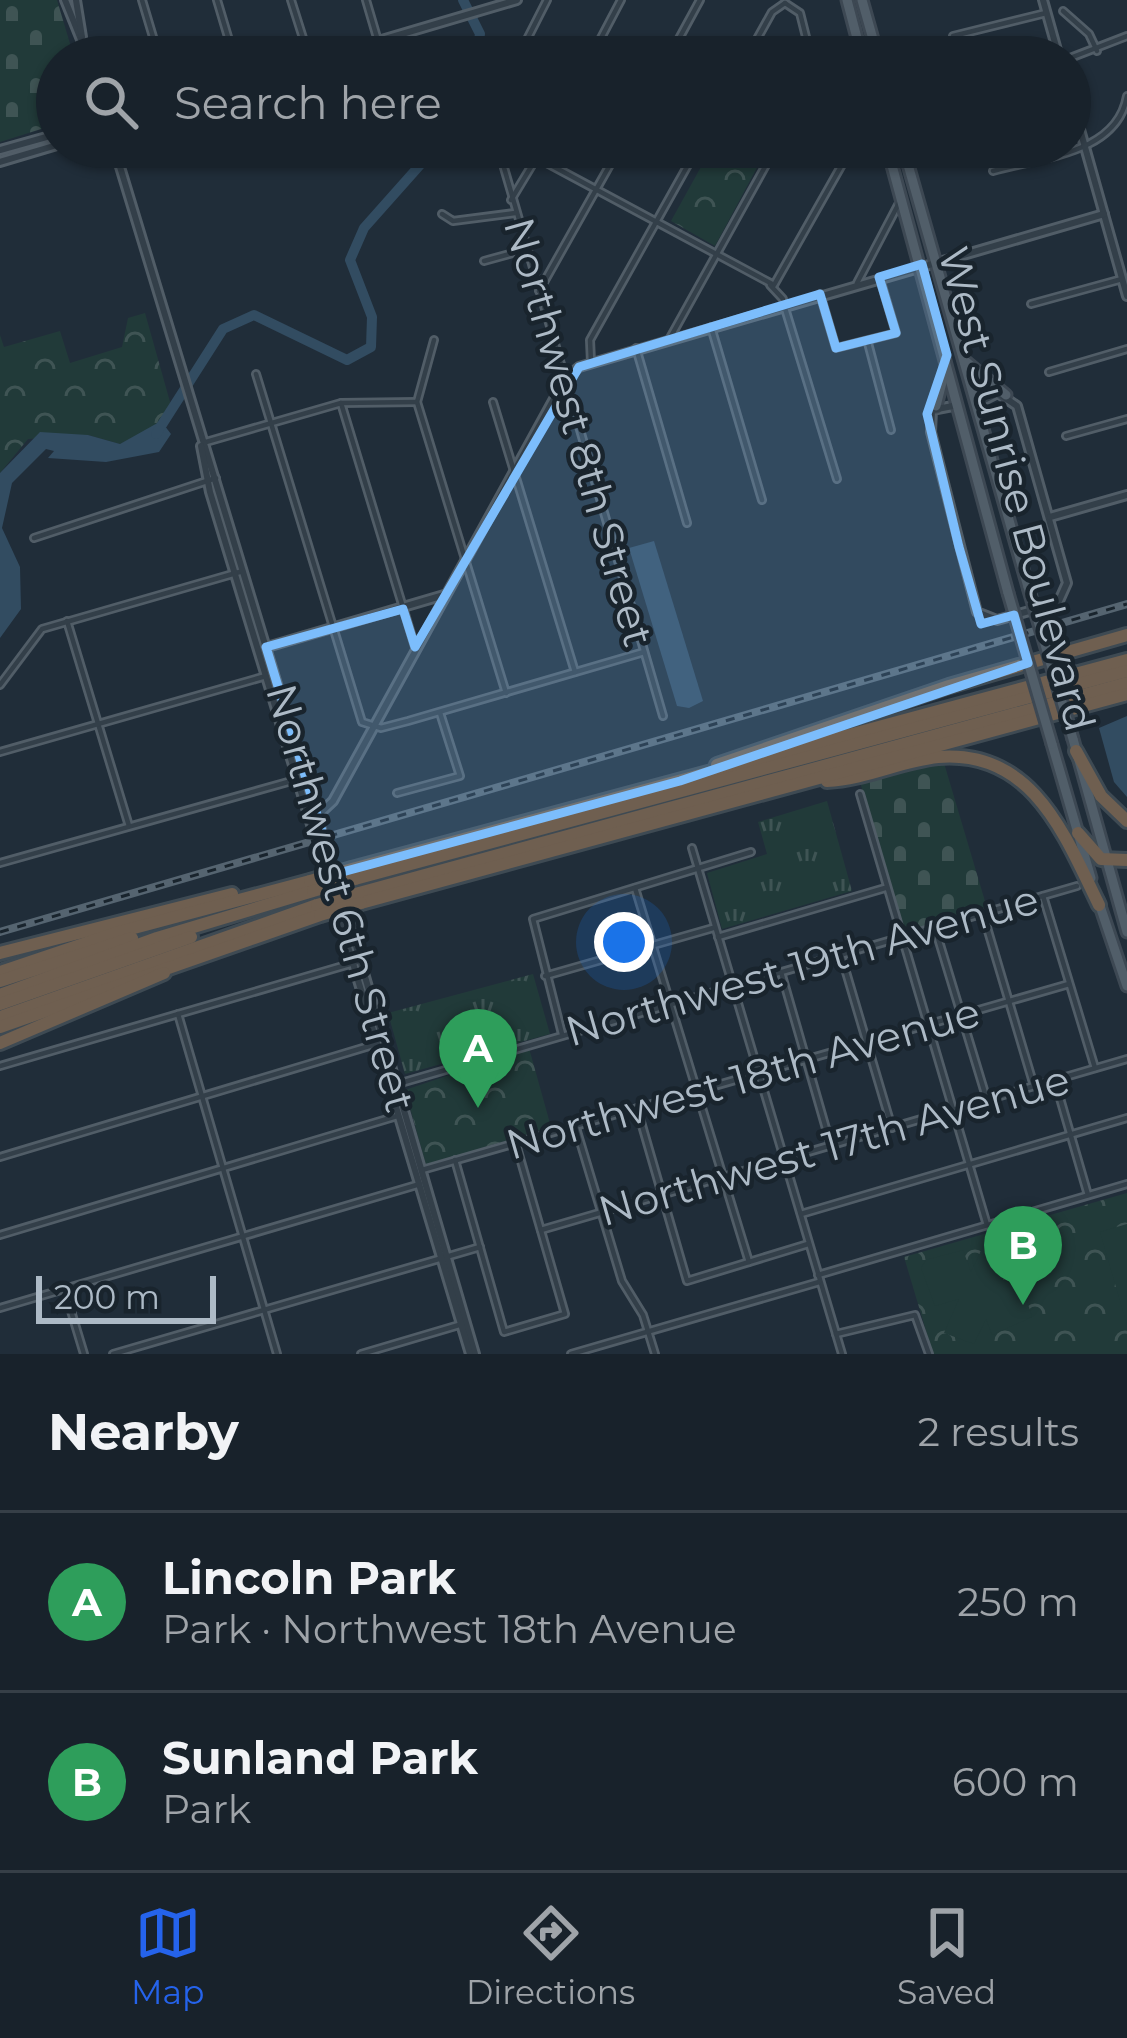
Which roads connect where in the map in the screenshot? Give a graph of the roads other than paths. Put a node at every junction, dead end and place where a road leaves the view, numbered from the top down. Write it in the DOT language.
graph roads {
  1 [pos="65,0"];
  2 [pos="76,0"];
  3 [pos="142,0"];
  4 [pos="217,0"];
  5 [pos="291,0"];
  6 [pos="366,0"];
  7 [pos="517,0"];
  8 [pos="547,0"];
  9 [pos="621,0"];
  10 [pos="700,0"];
  11 [pos="847,0"];
  12 [pos="862,0"];
  13 [pos="1043,0"];
  14 [pos="786,2"];
  15 [pos="1064,10"];
  16 [pos="1047,13"];
  17 [pos="80,36"];
  18 [pos="81,36"];
  19 [pos="153,36"];
  20 [pos="228,36"];
  21 [pos="302,36"];
  22 [pos="377,36"];
  23 [pos="395,36"];
  24 [pos="529,36"];
  25 [pos="602,36"];
  26 [pos="680,36"];
  27 [pos="759,36"];
  28 [pos="806,36"];
  29 [pos="856,36"];
  30 [pos="872,36"];
  31 [pos="953,36"];
  32 [pos="1054,36"];
  33 [pos="1090,36"];
  34 [pos="1127,36"];
  35 [pos="1091,38"];
  36 [pos="1097,50"];
  37 [pos="1091,52"];
  38 [pos="1127,96"];
  39 [pos="36,140"];
  40 [pos="1091,142"];
  41 [pos="0,150"];
  42 [pos="36,151"];
  43 [pos="0,162"];
  44 [pos="120,168"];
  45 [pos="503,168"];
  46 [pos="530,168"];
  47 [pos="557,168"];
  48 [pos="608,168"];
  49 [pos="686,168"];
  50 [pos="765,168"];
  51 [pos="840,168"];
  52 [pos="893,168"];
  53 [pos="909,168"];
  54 [pos="1004,168"];
  55 [pos="1091,168"];
  56 [pos="993,171"];
  57 [pos="596,190"];
  58 [pos="902,198"];
  59 [pos="511,200"];
  60 [pos="515,213"];
  61 [pos="442,214"];
  62 [pos="1104,214"];
  63 [pos="656,223"];
  64 [pos="525,249"];
  65 [pos="717,256"];
  66 [pos="484,261"];
  67 [pos="935,261"];
  68 [pos="922,264"];
  69 [pos="879,277"];
  70 [pos="1122,280"];
  71 [pos="774,284"];
  72 [pos="857,284"];
  73 [pos="539,291"];
  74 [pos="820,294"];
  75 [pos="1127,296"];
  76 [pos="783,302"];
  77 [pos="1031,304"];
  78 [pos="711,326"];
  79 [pos="670,338"];
  80 [pos="434,340"];
  81 [pos="867,340"];
  82 [pos="636,348"];
  83 [pos="1127,349"];
  84 [pos="947,355"];
  85 [pos="963,359"];
  86 [pos="591,362"];
  87 [pos="1049,371"];
  88 [pos="256,374"];
  89 [pos="565,379"];
  90 [pos="1006,394"];
  91 [pos="417,402"];
  92 [pos="341,403"];
  93 [pos="493,403"];
  94 [pos="976,404"];
  95 [pos="936,406"];
  96 [pos="962,406"];
  97 [pos="1127,419"];
  98 [pos="272,424"];
  99 [pos="891,430"];
  100 [pos="1066,436"];
  101 [pos="201,445"];
  102 [pos="514,476"];
  103 [pos="837,478"];
  104 [pos="211,479"];
  105 [pos="1127,495"];
  106 [pos="762,500"];
  107 [pos="1050,517"];
  108 [pos="687,523"];
  109 [pos="34,538"];
  110 [pos="465,561"];
  111 [pos="239,572"];
  112 [pos="445,595"];
  113 [pos="428,602"];
  114 [pos="439,605"];
  115 [pos="403,609"];
  116 [pos="67,621"];
  117 [pos="333,630"];
  118 [pos="1127,635"];
  119 [pos="416,647"];
  120 [pos="262,649"];
  121 [pos="644,652"];
  122 [pos="1049,657"];
  123 [pos="1127,660"];
  124 [pos="1028,663"];
  125 [pos="1127,671"];
  126 [pos="575,672"];
  127 [pos="270,675"];
  128 [pos="1127,683"];
  129 [pos="0,685"];
  130 [pos="506,694"];
  131 [pos="1127,698"];
  132 [pos="440,713"];
  133 [pos="663,716"];
  134 [pos="98,724"];
  135 [pos="371,725"];
  136 [pos="1074,746"];
  137 [pos="0,752"];
  138 [pos="297,779"];
  139 [pos="680,781"];
  140 [pos="796,783"];
  141 [pos="398,793"];
  142 [pos="860,794"];
  143 [pos="334,795"];
  144 [pos="314,804"];
  145 [pos="318,815"];
  146 [pos="1127,820"];
  147 [pos="129,826"];
  148 [pos="1078,832"];
  149 [pos="692,848"];
  150 [pos="752,852"];
  151 [pos="1127,860"];
  152 [pos="1107,862"];
  153 [pos="0,863"];
  154 [pos="698,868"];
  155 [pos="357,886"];
  156 [pos="1077,886"];
  157 [pos="635,888"];
  158 [pos="886,888"];
  159 [pos="1043,896"];
  160 [pos="315,898"];
  161 [pos="1099,905"];
  162 [pos="296,911"];
  163 [pos="983,914"];
  164 [pos="935,927"];
  165 [pos="715,928"];
  166 [pos="1127,932"];
  167 [pos="718,937"];
  168 [pos="901,937"];
  169 [pos="652,945"];
  170 [pos="214,950"];
  171 [pos="0,953"];
  172 [pos="841,954"];
  173 [pos="356,962"];
  174 [pos="781,971"];
  175 [pos="0,972"];
  176 [pos="545,976"];
  177 [pos="0,981"];
  178 [pos="1069,984"];
  179 [pos="732,986"];
  180 [pos="1127,986"];
  181 [pos="0,1000"];
  182 [pos="1009,1001"];
  183 [pos="670,1004"];
  184 [pos="178,1014"];
  185 [pos="961,1015"];
  186 [pos="0,1016"];
  187 [pos="927,1024"];
  188 [pos="0,1027"];
  189 [pos="563,1036"];
  190 [pos="866,1041"];
  191 [pos="0,1042"];
  192 [pos="376,1044"];
  193 [pos="806,1059"];
  194 [pos="1127,1059"];
  195 [pos="0,1066"];
  196 [pos="1095,1068"];
  197 [pos="758,1073"];
  198 [pos="1055,1081"];
  199 [pos="392,1086"];
  200 [pos="1034,1086"];
  201 [pos="696,1091"];
  202 [pos="201,1098"];
  203 [pos="986,1100"];
  204 [pos="637,1108"];
  205 [pos="952,1110"];
  206 [pos="400,1115"];
  207 [pos="1127,1118"];
  208 [pos="576,1126"];
  209 [pos="892,1128"];
  210 [pos="1071,1135"];
  211 [pos="516,1143"];
  212 [pos="831,1145"];
  213 [pos="0,1157"];
  214 [pos="784,1159"];
  215 [pos="454,1160"];
  216 [pos="970,1166"];
  217 [pos="222,1169"];
  218 [pos="418,1171"];
  219 [pos="723,1178"];
  220 [pos="422,1183"];
  221 [pos="1127,1184"];
  222 [pos="1088,1195"];
  223 [pos="662,1196"];
  224 [pos="602,1213"];
  225 [pos="801,1214"];
  226 [pos="987,1225"];
  227 [pos="542,1231"];
  228 [pos="0,1235"];
  229 [pos="242,1237"];
  230 [pos="810,1244"];
  231 [pos="480,1247"];
  232 [pos="444,1256"];
  233 [pos="749,1262"];
  234 [pos="819,1279"];
  235 [pos="65,1290"];
  236 [pos="0,1308"];
  237 [pos="264,1308"];
  238 [pos="464,1324"];
  239 [pos="648,1332"];
  240 [pos="836,1334"];
  241 [pos="85,1354"];
  242 [pos="113,1354"];
  243 [pos="277,1354"];
  244 [pos="361,1354"];
  245 [pos="472,1354"];
  246 [pos="571,1354"];
  247 [pos="655,1354"];
  248 [pos="842,1354"];
  249 [pos="929,1354"];
  1 -- 17 [label="street"];
  2 -- 18 [label="street"];
  3 -- 19 [label="street"];
  4 -- 20 [label="street"];
  5 -- 21 [label="street"];
  6 -- 22 [label="street"];
  7 -- 23 [label="street"];
  8 -- 24 [label="street"];
  9 -- 25 [label="street"];
  10 -- 26 [label="street"];
  11 -- 29 [label="main road"];
  12 -- 30 [label="main road"];
  13 -- 16 [label="street"];
  14 -- 27 [label="street"];
  14 -- 28 [label="street"];
  15 -- 33 [label="street"];
  16 -- 31 [label="street"];
  16 -- 32 [label="street"];
  34 -- 36 [label="street"];
  35 -- 36 [label="street"];
  36 -- 37 [label="street"];
  38 -- 40 [label="street"];
  39 -- 41 [label="street"];
  42 -- 43 [label="street"];
  44 -- 101 [label="street, Northwest 6th Street"];
  45 -- 59 [label="street, Northwest 8th Street"];
  46 -- 59 [label="street"];
  47 -- 57 [label="street"];
  48 -- 57 [label="street"];
  49 -- 63 [label="street"];
  50 -- 65 [label="street"];
  51 -- 71 [label="street"];
  52 -- 58 [label="main road, West Sunrise Boulevard"];
  53 -- 67 [label="main road, West Sunrise Boulevard"];
  54 -- 56 [label="street"];
  55 -- 62 [label="street"];
  57 -- 63 [label="street"];
  57 -- 73 [label="street"];
  58 -- 68 [label="main road, West Sunrise Boulevard"];
  58 -- 72 [label="street"];
  59 -- 60 [label="street, Northwest 8th Street"];
  60 -- 61 [label="street"];
  60 -- 64 [label="street, Northwest 8th Street"];
  62 -- 67 [label="street"];
  62 -- 70 [label="street"];
  63 -- 65 [label="street"];
  63 -- 86 [label="street"];
  64 -- 66 [label="street"];
  64 -- 73 [label="street, Northwest 8th Street"];
  65 -- 71 [label="street"];
  65 -- 79 [label="street"];
  67 -- 68 [label="street"];
  67 -- 85 [label="main road, West Sunrise Boulevard"];
  68 -- 69 [label="street"];
  68 -- 84 [label="main road, West Sunrise Boulevard"];
  69 -- 72 [label="street"];
  69 -- 81 [label="street"];
  70 -- 75 [label="street"];
  70 -- 77 [label="street"];
  71 -- 76 [label="street"];
  72 -- 74 [label="street"];
  73 -- 89 [label="street, Northwest 8th Street"];
  74 -- 76 [label="street"];
  74 -- 81 [label="street"];
  76 -- 78 [label="street"];
  76 -- 103 [label="street"];
  78 -- 79 [label="street"];
  78 -- 106 [label="street"];
  79 -- 82 [label="street"];
  80 -- 91 [label="street"];
  81 -- 99 [label="street"];
  82 -- 86 [label="street"];
  82 -- 108 [label="street"];
  83 -- 87 [label="street"];
  84 -- 95 [label="main road"];
  84 -- 96 [label="main road, West Sunrise Boulevard"];
  85 -- 90 [label="main road"];
  85 -- 94 [label="main road, West Sunrise Boulevard"];
  86 -- 89 [label="street"];
  88 -- 98 [label="street"];
  89 -- 102 [label="street"];
  89 -- 121 [label="street, Northwest 8th Street"];
  90 -- 94 [label="street"];
  90 -- 107 [label="street"];
  91 -- 92 [label="street"];
  91 -- 110 [label="street"];
  92 -- 98 [label="street"];
  92 -- 115 [label="street"];
  93 -- 102 [label="street"];
  94 -- 122 [label="main road, West Sunrise Boulevard, bridge"];
  95 -- 96 [label="street"];
  95 -- 107 [label="street"];
  96 -- 124 [label="main road, West Sunrise Boulevard, bridge"];
  97 -- 100 [label="street"];
  98 -- 101 [label="street"];
  98 -- 117 [label="street"];
  101 -- 104 [label="street, Northwest 6th Street"];
  102 -- 110 [label="street"];
  102 -- 126 [label="street"];
  104 -- 109 [label="street"];
  104 -- 111 [label="street, Northwest 6th Street"];
  105 -- 107 [label="street"];
  110 -- 112 [label="street"];
  110 -- 130 [label="street"];
  111 -- 116 [label="street"];
  111 -- 120 [label="street, Northwest 6th Street"];
  112 -- 113 [label="street"];
  112 -- 114 [label="street"];
  113 -- 114 [label="street"];
  113 -- 115 [label="street"];
  114 -- 119 [label="street"];
  115 -- 117 [label="street"];
  115 -- 119 [label="street"];
  116 -- 129 [label="street"];
  116 -- 134 [label="street"];
  117 -- 120 [label="street"];
  117 -- 135 [label="street"];
  118 -- 122 [label="highway"];
  119 -- 135 [label="street"];
  120 -- 127 [label="street, Northwest 6th Street"];
  121 -- 126 [label="street"];
  121 -- 133 [label="street, Northwest 8th Street"];
  122 -- 124 [label="highway, bridge"];
  122 -- 136 [label="main road, West Sunrise Boulevard, bridge"];
  123 -- 139 [label="highway"];
  124 -- 139 [label="highway"];
  124 -- 148 [label="main road, West Sunrise Boulevard, bridge"];
  125 -- 155 [label="highway"];
  126 -- 130 [label="street"];
  127 -- 134 [label="street"];
  127 -- 138 [label="street, Northwest 6th Street"];
  127 -- 144 [label="street, Northwest 6th Street"];
  128 -- 155 [label="highway"];
  130 -- 132 [label="street"];
  131 -- 140 [label="highway"];
  132 -- 135 [label="street"];
  132 -- 141 [label="street"];
  134 -- 137 [label="street"];
  134 -- 147 [label="street"];
  135 -- 143 [label="street"];
  136 -- 146 [label="highway"];
  136 -- 152 [label="main road, West Sunrise Boulevard"];
  138 -- 147 [label="street"];
  138 -- 173 [label="street, Northwest 6th Street"];
  139 -- 155 [label="highway"];
  140 -- 155 [label="highway"];
  140 -- 161 [label="highway"];
  142 -- 158 [label="street"];
  143 -- 144 [label="street"];
  143 -- 145 [label="street"];
  144 -- 145 [label="street, Northwest 6th Street"];
  145 -- 173 [label="street, Northwest 6th Street"];
  147 -- 153 [label="street"];
  148 -- 152 [label="highway"];
  148 -- 161 [label="main road, West Sunrise Boulevard"];
  149 -- 154 [label="street"];
  150 -- 154 [label="street"];
  151 -- 152 [label="highway"];
  152 -- 166 [label="main road, West Sunrise Boulevard"];
  154 -- 157 [label="street"];
  154 -- 165 [label="street"];
  155 -- 160 [label="highway, bridge"];
  155 -- 160 [label="highway, bridge"];
  156 -- 159 [label="street, Northwest 19th Avenue"];
  157 -- 169 [label="street"];
  157 -- 176 [label="street"];
  158 -- 167 [label="street"];
  158 -- 168 [label="street"];
  159 -- 163 [label="street, Northwest 19th Avenue"];
  159 -- 178 [label="street"];
  160 -- 162 [label="highway"];
  160 -- 170 [label="highway"];
  160 -- 171 [label="highway"];
  160 -- 175 [label="highway"];
  160 -- 177 [label="highway"];
  160 -- 181 [label="highway"];
  161 -- 180 [label="main road, West Sunrise Boulevard"];
  162 -- 181 [label="highway"];
  162 -- 186 [label="highway"];
  163 -- 164 [label="street, Northwest 19th Avenue"];
  163 -- 182 [label="street"];
  164 -- 168 [label="street, Northwest 19th Avenue"];
  164 -- 185 [label="street"];
  165 -- 167 [label="street"];
  165 -- 169 [label="street"];
  167 -- 179 [label="street"];
  168 -- 172 [label="street, Northwest 19th Avenue"];
  168 -- 187 [label="street"];
  169 -- 176 [label="street"];
  169 -- 183 [label="street"];
  170 -- 188 [label="highway"];
  170 -- 191 [label="highway"];
  172 -- 174 [label="street, Northwest 19th Avenue"];
  172 -- 190 [label="street"];
  173 -- 184 [label="street"];
  173 -- 192 [label="street, Northwest 6th Street"];
  173 -- 199 [label="street, Northwest 6th Street"];
  174 -- 179 [label="street, Northwest 19th Avenue"];
  174 -- 193 [label="street"];
  176 -- 189 [label="street"];
  178 -- 182 [label="street, Northwest 18th Avenue"];
  178 -- 196 [label="street"];
  179 -- 183 [label="street, Northwest 19th Avenue"];
  179 -- 197 [label="street"];
  182 -- 185 [label="street, Northwest 18th Avenue"];
  182 -- 200 [label="street"];
  183 -- 189 [label="street, Northwest 19th Avenue"];
  183 -- 201 [label="street"];
  184 -- 195 [label="street"];
  184 -- 202 [label="street"];
  185 -- 187 [label="street, Northwest 18th Avenue"];
  185 -- 203 [label="street"];
  187 -- 190 [label="street, Northwest 18th Avenue"];
  187 -- 205 [label="street"];
  189 -- 199 [label="street, Northwest 19th Avenue"];
  190 -- 193 [label="street, Northwest 18th Avenue"];
  190 -- 209 [label="street"];
  192 -- 199 [label="street, Northwest 6th Street"];
  192 -- 202 [label="street"];
  193 -- 197 [label="street, Northwest 18th Avenue"];
  193 -- 212 [label="street"];
  194 -- 196 [label="street, Northwest 17th Avenue"];
  196 -- 198 [label="street, Northwest 17th Avenue"];
  197 -- 201 [label="street, Northwest 18th Avenue"];
  197 -- 214 [label="street"];
  198 -- 200 [label="street, Northwest 17th Avenue"];
  198 -- 210 [label="street"];
  199 -- 206 [label="street, Northwest 6th Street"];
  199 -- 218 [label="street, Northwest 6th Street"];
  200 -- 203 [label="street, Northwest 17th Avenue"];
  201 -- 204 [label="street, Northwest 18th Avenue"];
  201 -- 219 [label="street"];
  202 -- 213 [label="street"];
  202 -- 217 [label="street"];
  203 -- 205 [label="street, Northwest 17th Avenue"];
  204 -- 208 [label="street, Northwest 18th Avenue"];
  204 -- 223 [label="street"];
  205 -- 209 [label="street, Northwest 17th Avenue"];
  205 -- 216 [label="street"];
  206 -- 217 [label="street"];
  206 -- 218 [label="street, Northwest 6th Street"];
  207 -- 210 [label="street"];
  208 -- 211 [label="street, Northwest 18th Avenue"];
  208 -- 224 [label="street"];
  209 -- 212 [label="street, Northwest 17th Avenue"];
  210 -- 216 [label="street"];
  210 -- 222 [label="street"];
  211 -- 215 [label="street, Northwest 18th Avenue"];
  211 -- 227 [label="street"];
  212 -- 214 [label="street, Northwest 17th Avenue"];
  214 -- 219 [label="street, Northwest 17th Avenue"];
  214 -- 225 [label="street"];
  215 -- 218 [label="street, Northwest 18th Avenue"];
  215 -- 231 [label="street"];
  216 -- 225 [label="street"];
  216 -- 226 [label="street"];
  217 -- 228 [label="street"];
  217 -- 229 [label="street"];
  218 -- 220 [label="street, Northwest 6th Street"];
  219 -- 223 [label="street, Northwest 17th Avenue"];
  219 -- 233 [label="street"];
  220 -- 229 [label="street"];
  220 -- 232 [label="street, Northwest 6th Street"];
  221 -- 222 [label="street"];
  222 -- 226 [label="street"];
  223 -- 224 [label="street, Northwest 17th Avenue"];
  223 -- 233 [label="street"];
  224 -- 227 [label="street, Northwest 17th Avenue"];
  224 -- 239 [label="street"];
  225 -- 230 [label="street"];
  226 -- 234 [label="street"];
  227 -- 231 [label="street"];
  229 -- 235 [label="street"];
  229 -- 237 [label="street"];
  230 -- 233 [label="street"];
  230 -- 234 [label="street"];
  231 -- 232 [label="street"];
  232 -- 237 [label="street"];
  232 -- 238 [label="street, Northwest 6th Street"];
  234 -- 239 [label="street"];
  234 -- 240 [label="street"];
  235 -- 236 [label="street"];
  235 -- 241 [label="street"];
  237 -- 242 [label="street"];
  237 -- 243 [label="street"];
  238 -- 244 [label="street"];
  238 -- 245 [label="street, Northwest 6th Street"];
  239 -- 246 [label="street"];
  239 -- 247 [label="street"];
  240 -- 248 [label="street"];
  240 -- 249 [label="street"];
}
